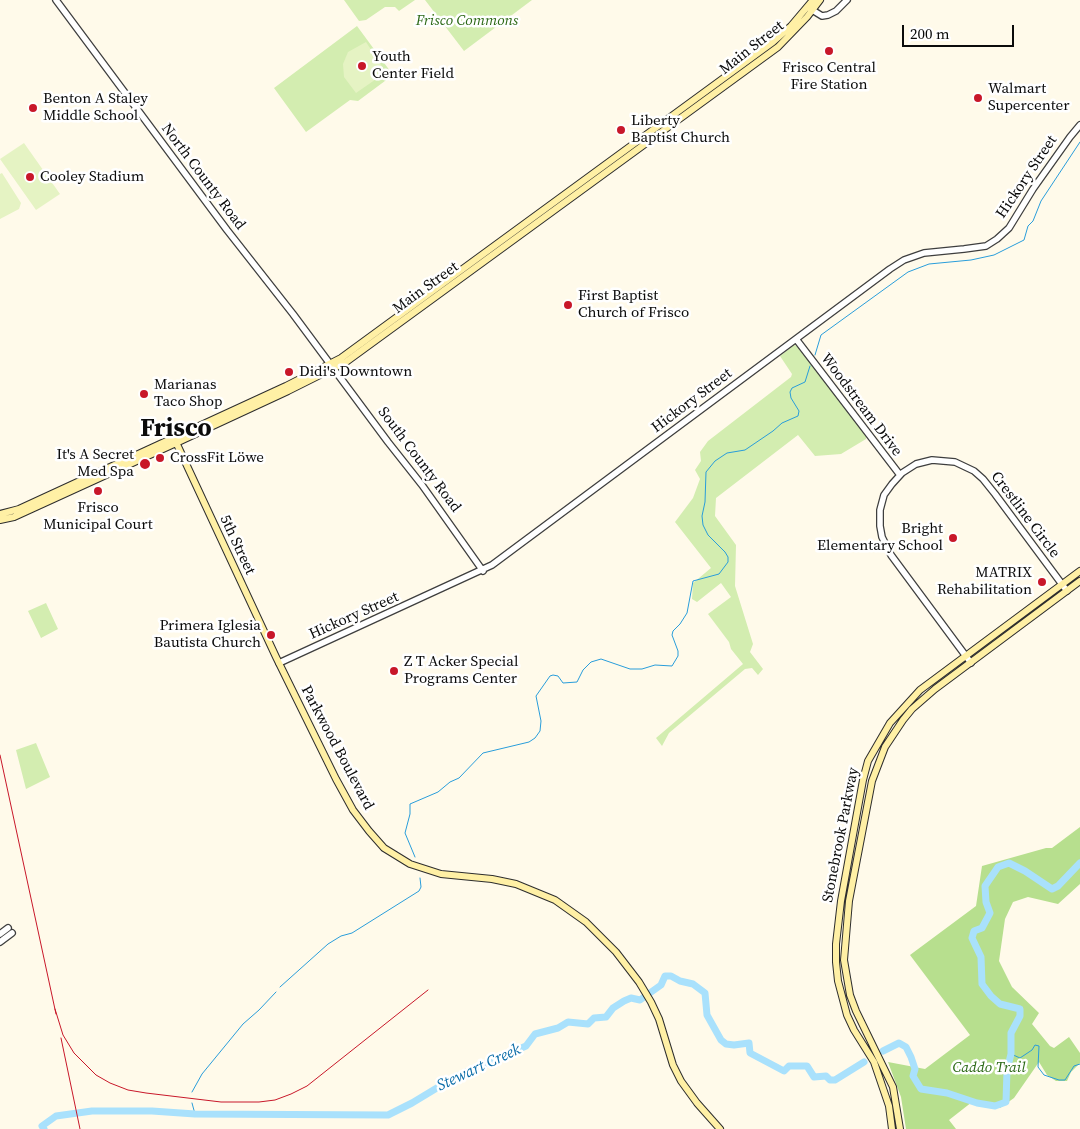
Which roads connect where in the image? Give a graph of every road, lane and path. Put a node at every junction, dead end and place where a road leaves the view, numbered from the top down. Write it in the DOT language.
graph roads {
  1 [pos="56,0"];
  2 [pos="813,0"];
  3 [pos="820,0"];
  4 [pos="847,0"];
  5 [pos="810,9"];
  6 [pos="1080,125"];
  7 [pos="491,252"];
  8 [pos="392,320"];
  9 [pos="380,337"];
  10 [pos="796,339"];
  11 [pos="367,343"];
  12 [pos="332,366"];
  13 [pos="175,440"];
  14 [pos="900,475"];
  15 [pos="0,514"];
  16 [pos="0,520"];
  17 [pos="483,571"];
  18 [pos="1080,571"];
  19 [pos="1080,582"];
  20 [pos="1062,585"];
  21 [pos="1067,591"];
  22 [pos="966,656"];
  23 [pos="279,663"];
  24 [pos="971,663"];
  25 [pos="845,882"];
  26 [pos="853,884"];
  27 [pos="0,934"];
  28 [pos="0,942"];
  29 [pos="837,971"];
  30 [pos="846,972"];
  31 [pos="897,1104"];
  32 [pos="889,1106"];
  33 [pos="720,1129"];
  34 [pos="892,1129"];
  35 [pos="900,1129"];
  1 -- 12 [label="street, North County Road"];
  2 -- 5 [label="main road, Main Street"];
  3 -- 5 [label="main road, Main Street"];
  4 -- 5 [label="street"];
  5 -- 7 [label="main road, Main Street"];
  6 -- 10 [label="street, Hickory Street"];
  7 -- 8 [label="main road, Main Street"];
  7 -- 9 [label="main road, Main Street"];
  8 -- 9 [label="main road"];
  8 -- 11 [label="main road, Main Street"];
  9 -- 11 [label="main road, Main Street"];
  10 -- 14 [label="street, Woodstream Drive"];
  10 -- 17 [label="street, Hickory Street"];
  11 -- 12 [label="main road, Main Street"];
  12 -- 13 [label="main road, Main Street"];
  12 -- 17 [label="street, South County Road"];
  13 -- 15 [label="main road, Main Street"];
  13 -- 16 [label="main road, Main Street"];
  13 -- 23 [label="main road, 5th Street"];
  14 -- 20 [label="street, Crestline Circle"];
  14 -- 22 [label="street, Woodstream Drive"];
  17 -- 23 [label="street, Hickory Street"];
  18 -- 20 [label="main road, Stonebrook Parkway"];
  19 -- 21 [label="main road, Stonebrook Parkway"];
  20 -- 21 [label="street, Crestline Circle"];
  20 -- 22 [label="main road, Stonebrook Parkway"];
  21 -- 24 [label="main road, Stonebrook Parkway"];
  22 -- 24 [label="street, Woodstream Drive"];
  22 -- 25 [label="main road, Stonebrook Parkway"];
  23 -- 33 [label="main road, Parkwood Boulevard"];
  24 -- 26 [label="main road, Stonebrook Parkway"];
  25 -- 26 [label="main road"];
  25 -- 29 [label="main road, Stonebrook Parkway"];
  26 -- 30 [label="main road, Stonebrook Parkway"];
  27 -- 28 [label="street"];
  29 -- 30 [label="main road"];
  29 -- 32 [label="main road, Stonebrook Parkway"];
  30 -- 31 [label="main road, Stonebrook Parkway"];
  31 -- 32 [label="main road"];
  31 -- 35 [label="main road, Stonebrook Parkway"];
  32 -- 34 [label="main road, Stonebrook Parkway"];
}
